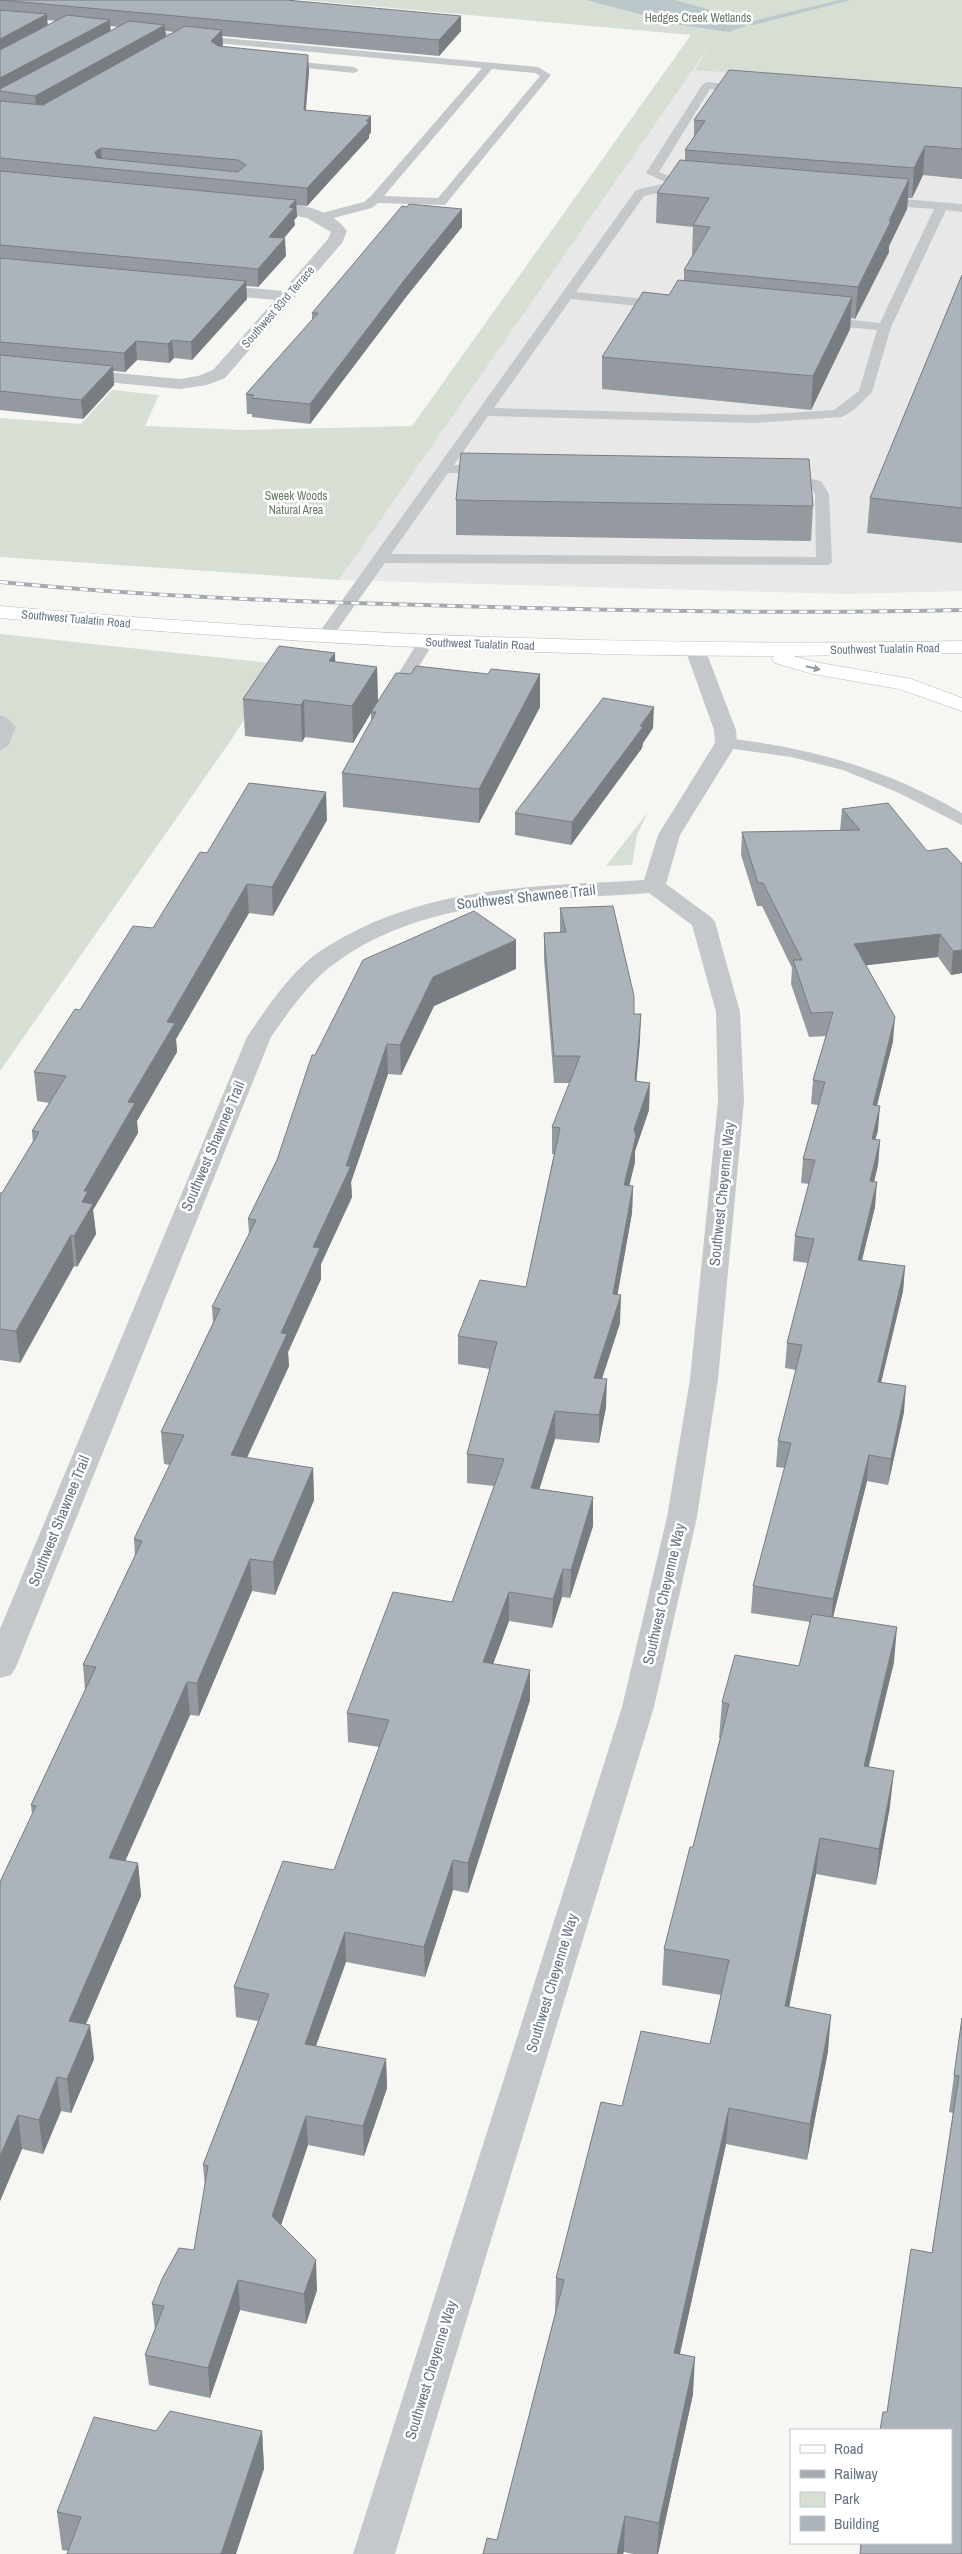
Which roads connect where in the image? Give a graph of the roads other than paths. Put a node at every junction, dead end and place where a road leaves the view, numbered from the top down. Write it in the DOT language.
graph roads {
  1 [pos="128,32"];
  2 [pos="182,37"];
  3 [pos="236,42"];
  4 [pos="166,46"];
  5 [pos="224,52"];
  6 [pos="267,62"];
  7 [pos="490,65"];
  8 [pos="354,70"];
  9 [pos="756,90"];
  10 [pos="679,184"];
  11 [pos="708,186"];
  12 [pos="375,199"];
  13 [pos="864,200"];
  14 [pos="244,204"];
  15 [pos="942,206"];
  16 [pos="962,208"];
  17 [pos="327,220"];
  18 [pos="198,288"];
  19 [pos="567,295"];
  20 [pos="286,296"];
  21 [pos="676,306"];
  22 [pos="815,320"];
  23 [pos="884,327"];
  24 [pos="0,367"];
  25 [pos="484,412"];
  26 [pos="444,469"];
  27 [pos="503,470"];
  28 [pos="772,477"];
  29 [pos="380,558"];
  30 [pos="0,612"];
  31 [pos="324,637"];
  32 [pos="426,642"];
  33 [pos="962,647"];
  34 [pos="695,649"];
  35 [pos="750,650"];
  36 [pos="962,705"];
  37 [pos="380,715"];
  38 [pos="0,720"];
  39 [pos="726,743"];
  40 [pos="0,746"];
  41 [pos="962,820"];
  42 [pos="654,886"];
  43 [pos="0,1667"];
  44 [pos="374,2554"];
  1 -- 2 [label="lane"];
  2 -- 3 [label="lane"];
  2 -- 4 [label="lane"];
  3 -- 5 [label="lane"];
  3 -- 7 [label="lane"];
  6 -- 8 [label="lane"];
  7 -- 12 [label="lane"];
  7 -- 12 [label="lane"];
  9 -- 10 [label="lane"];
  10 -- 11 [label="lane"];
  10 -- 19 [label="lane"];
  12 -- 17 [label="lane"];
  13 -- 15 [label="lane"];
  14 -- 17 [label="street"];
  15 -- 16 [label="lane"];
  15 -- 23 [label="lane"];
  17 -- 20 [label="street, Southwest 93rd Terrace"];
  18 -- 20 [label="street"];
  19 -- 21 [label="lane"];
  19 -- 25 [label="lane"];
  20 -- 24 [label="street, Southwest 93rd Terrace"];
  22 -- 23 [label="lane"];
  23 -- 25 [label="lane"];
  25 -- 26 [label="lane"];
  26 -- 27 [label="lane"];
  26 -- 29 [label="lane"];
  28 -- 29 [label="lane"];
  29 -- 31 [label="lane"];
  30 -- 31 [label="main road, Southwest Tualatin Road"];
  31 -- 32 [label="main road, Southwest Tualatin Road"];
  32 -- 34 [label="main road, Southwest Tualatin Road"];
  32 -- 37 [label="lane"];
  33 -- 35 [label="main road, Southwest Tualatin Road"];
  34 -- 35 [label="main road, Southwest Tualatin Road"];
  34 -- 39 [label="street"];
  35 -- 36 [label="main road, one-way"];
  38 -- 40 [label="lane"];
  39 -- 41 [label="lane"];
  39 -- 42 [label="street"];
  42 -- 43 [label="street, Southwest Shawnee Trail"];
  42 -- 44 [label="street, Southwest Cheyenne Way"];
}
